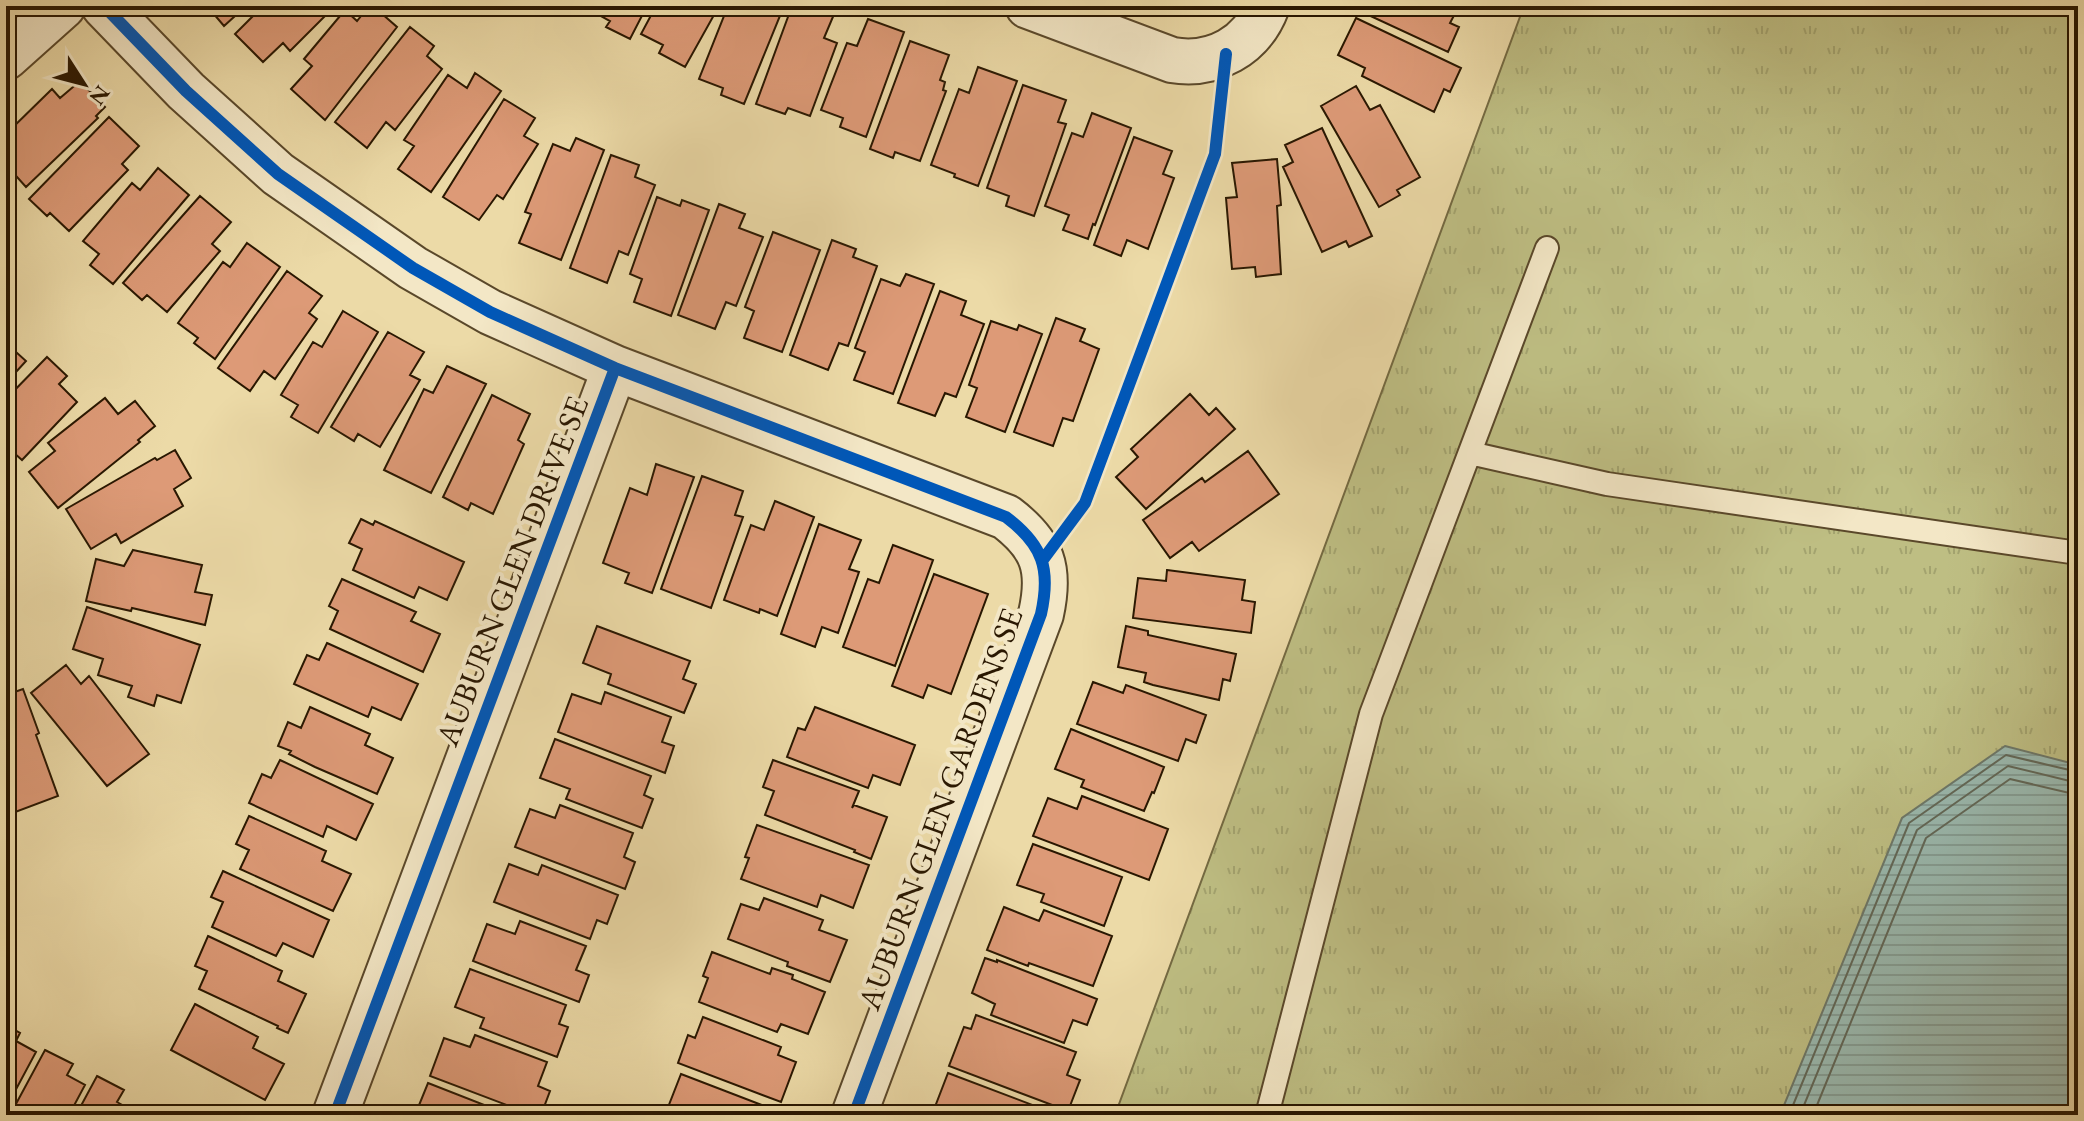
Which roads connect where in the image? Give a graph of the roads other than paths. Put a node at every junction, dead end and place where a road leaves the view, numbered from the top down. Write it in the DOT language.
graph roads {
  1 [pos="63,6"];
  2 [pos="104,6"];
  3 [pos="1028,6"];
  4 [pos="1267,6"];
  5 [pos="6,57"];
  6 [pos="1547,248"];
  7 [pos="615,368"];
  8 [pos="1470,453"];
  9 [pos="2078,551"];
  10 [pos="335,1115"];
  11 [pos="854,1115"];
  12 [pos="1267,1115"];
  1 -- 5 [label="street"];
  2 -- 7 [label="street, AUBURN GLEN DRIVE SE"];
  3 -- 4 [label="street"];
  6 -- 8 [label="lane"];
  7 -- 10 [label="street, AUBURN GLEN DRIVE SE"];
  7 -- 11 [label="street, AUBURN GLEN GARDENS SE"];
  8 -- 9 [label="lane"];
  8 -- 12 [label="lane"];
}
